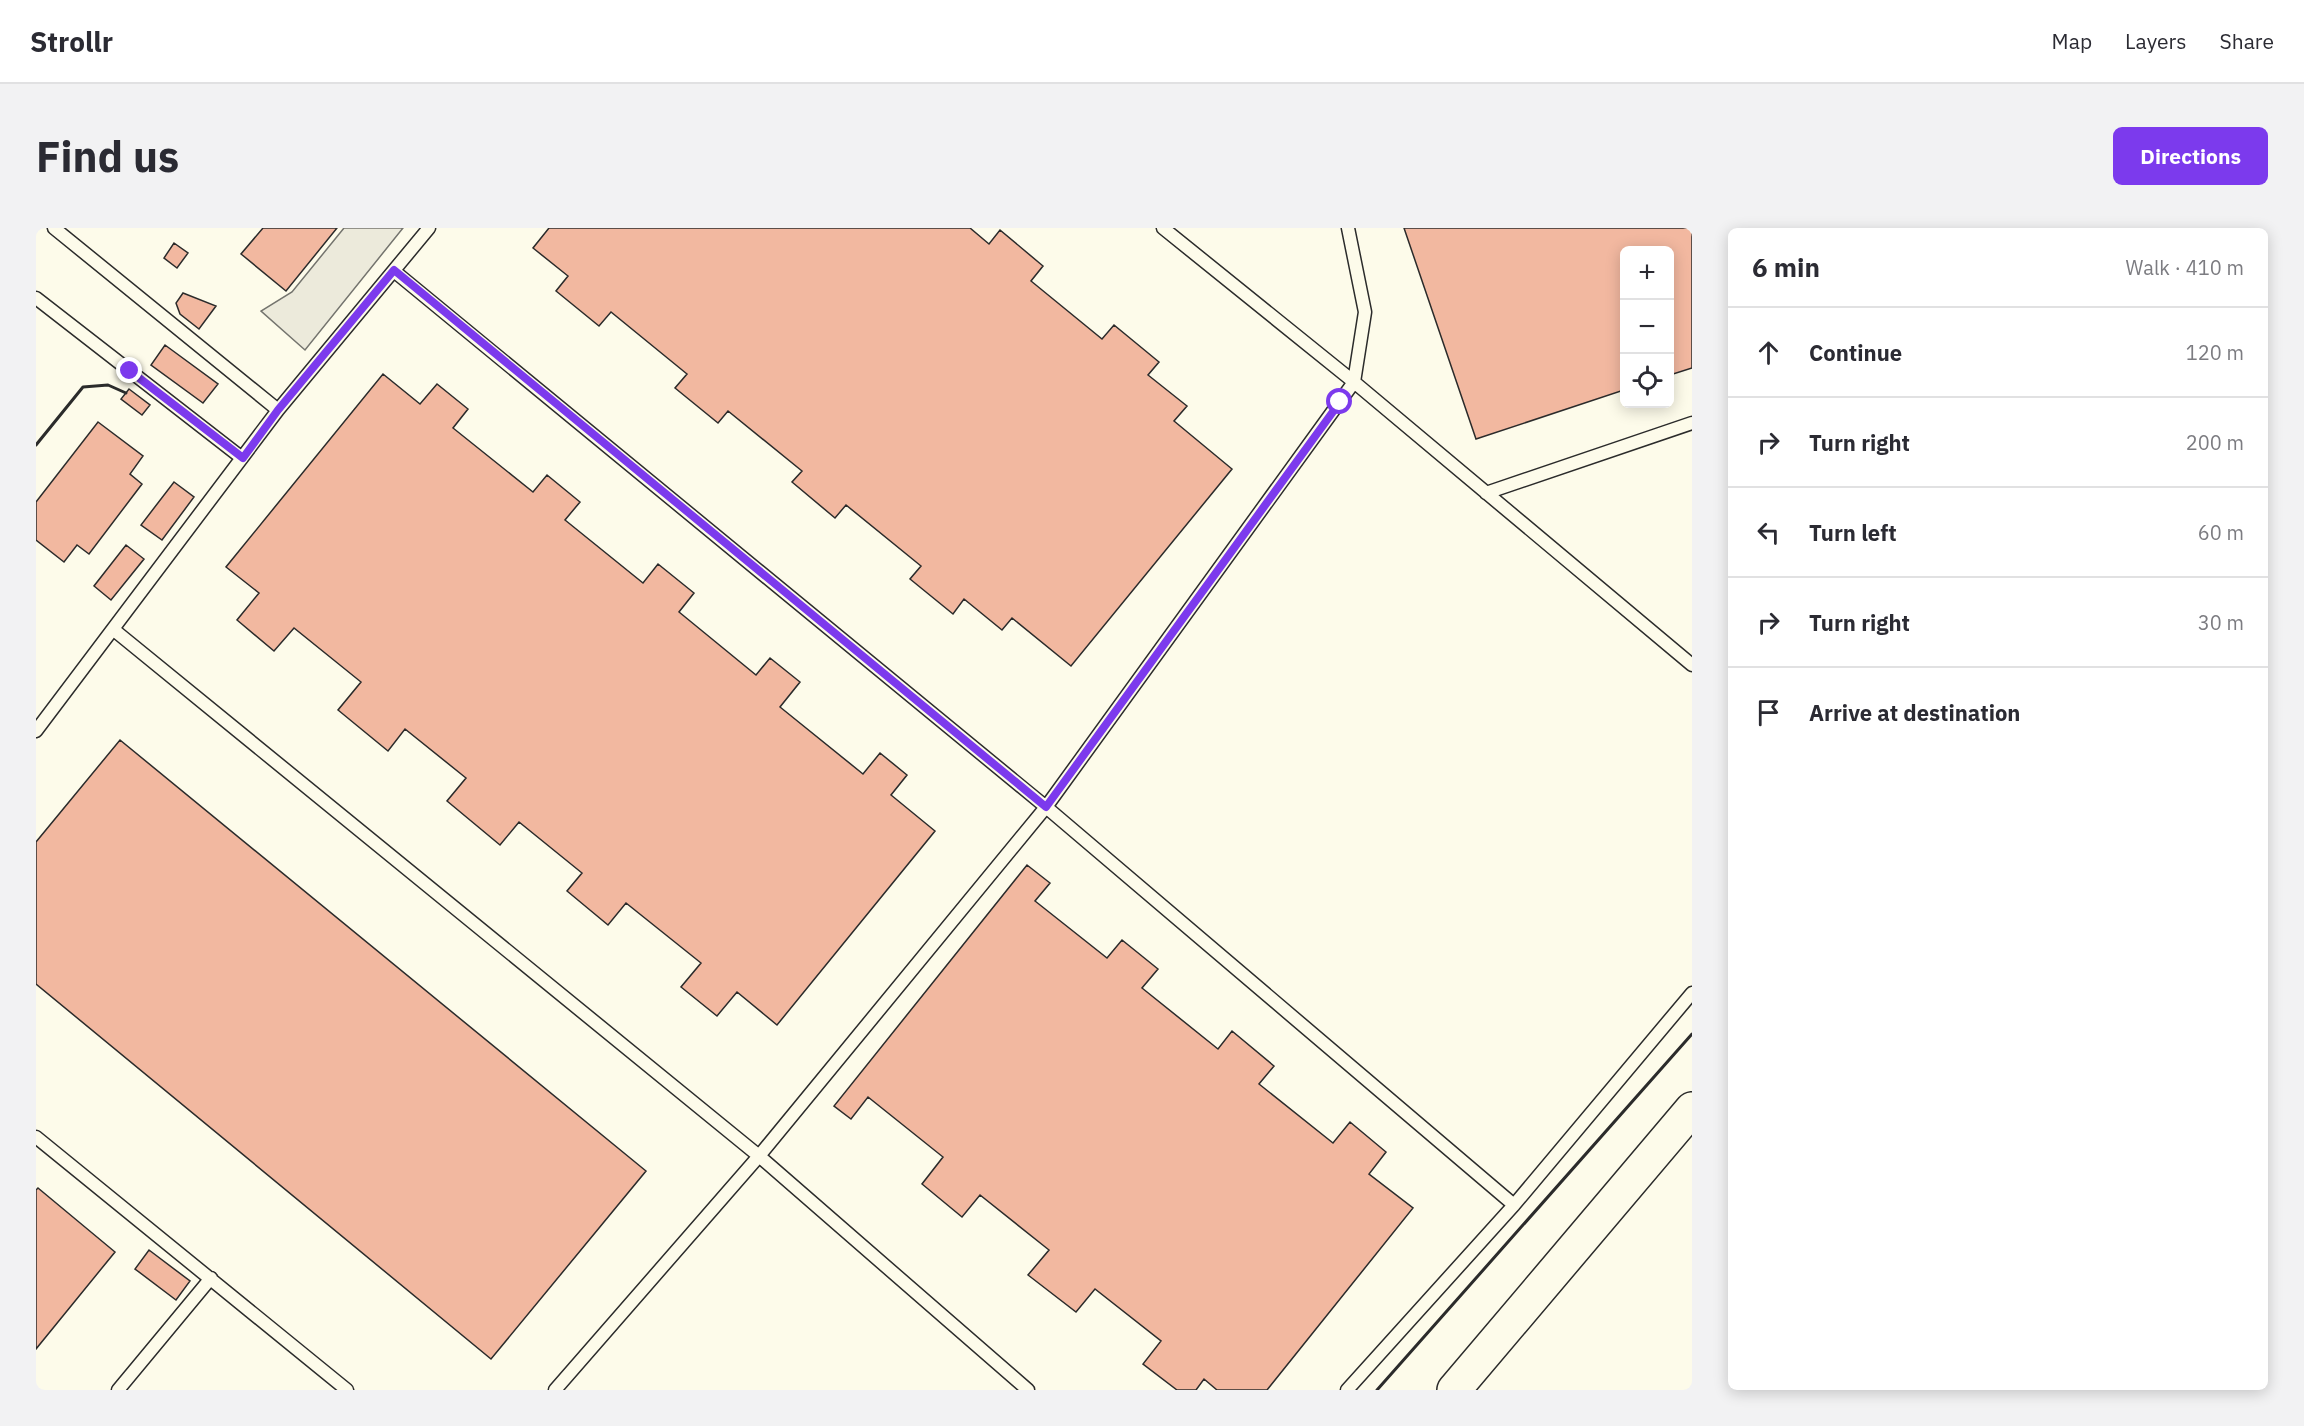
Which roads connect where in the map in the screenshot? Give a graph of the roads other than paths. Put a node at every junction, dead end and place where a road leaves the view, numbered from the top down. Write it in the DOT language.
graph roads {
  1 [pos="54,228"];
  2 [pos="429,228"];
  3 [pos="1163,228"];
  4 [pos="1348,228"];
  5 [pos="394,270"];
  6 [pos="36,297"];
  7 [pos="1354,382"];
  8 [pos="278,410"];
  9 [pos="1692,423"];
  10 [pos="243,458"];
  11 [pos="1486,493"];
  12 [pos="114,630"];
  13 [pos="1692,665"];
  14 [pos="36,731"];
  15 [pos="1046,807"];
  16 [pos="1692,993"];
  17 [pos="1692,1109"];
  18 [pos="36,1137"];
  19 [pos="759,1156"];
  20 [pos="1514,1205"];
  21 [pos="211,1278"];
  22 [pos="118,1390"];
  23 [pos="347,1390"];
  24 [pos="555,1390"];
  25 [pos="1028,1390"];
  26 [pos="1347,1390"];
  27 [pos="1454,1390"];
  1 -- 8 [label="lane"];
  2 -- 5 [label="lane"];
  3 -- 7 [label="lane"];
  4 -- 7 [label="lane"];
  5 -- 8 [label="lane"];
  5 -- 15 [label="lane"];
  6 -- 10 [label="lane"];
  7 -- 11 [label="lane"];
  7 -- 15 [label="lane"];
  8 -- 10 [label="lane"];
  9 -- 11 [label="lane"];
  10 -- 12 [label="lane"];
  11 -- 13 [label="lane"];
  12 -- 14 [label="lane"];
  12 -- 19 [label="lane"];
  15 -- 19 [label="lane"];
  15 -- 20 [label="lane"];
  16 -- 20 [label="lane"];
  17 -- 27 [label="street"];
  18 -- 21 [label="lane"];
  19 -- 24 [label="lane"];
  19 -- 25 [label="lane"];
  20 -- 26 [label="lane"];
  21 -- 22 [label="lane"];
  21 -- 23 [label="lane"];
}
